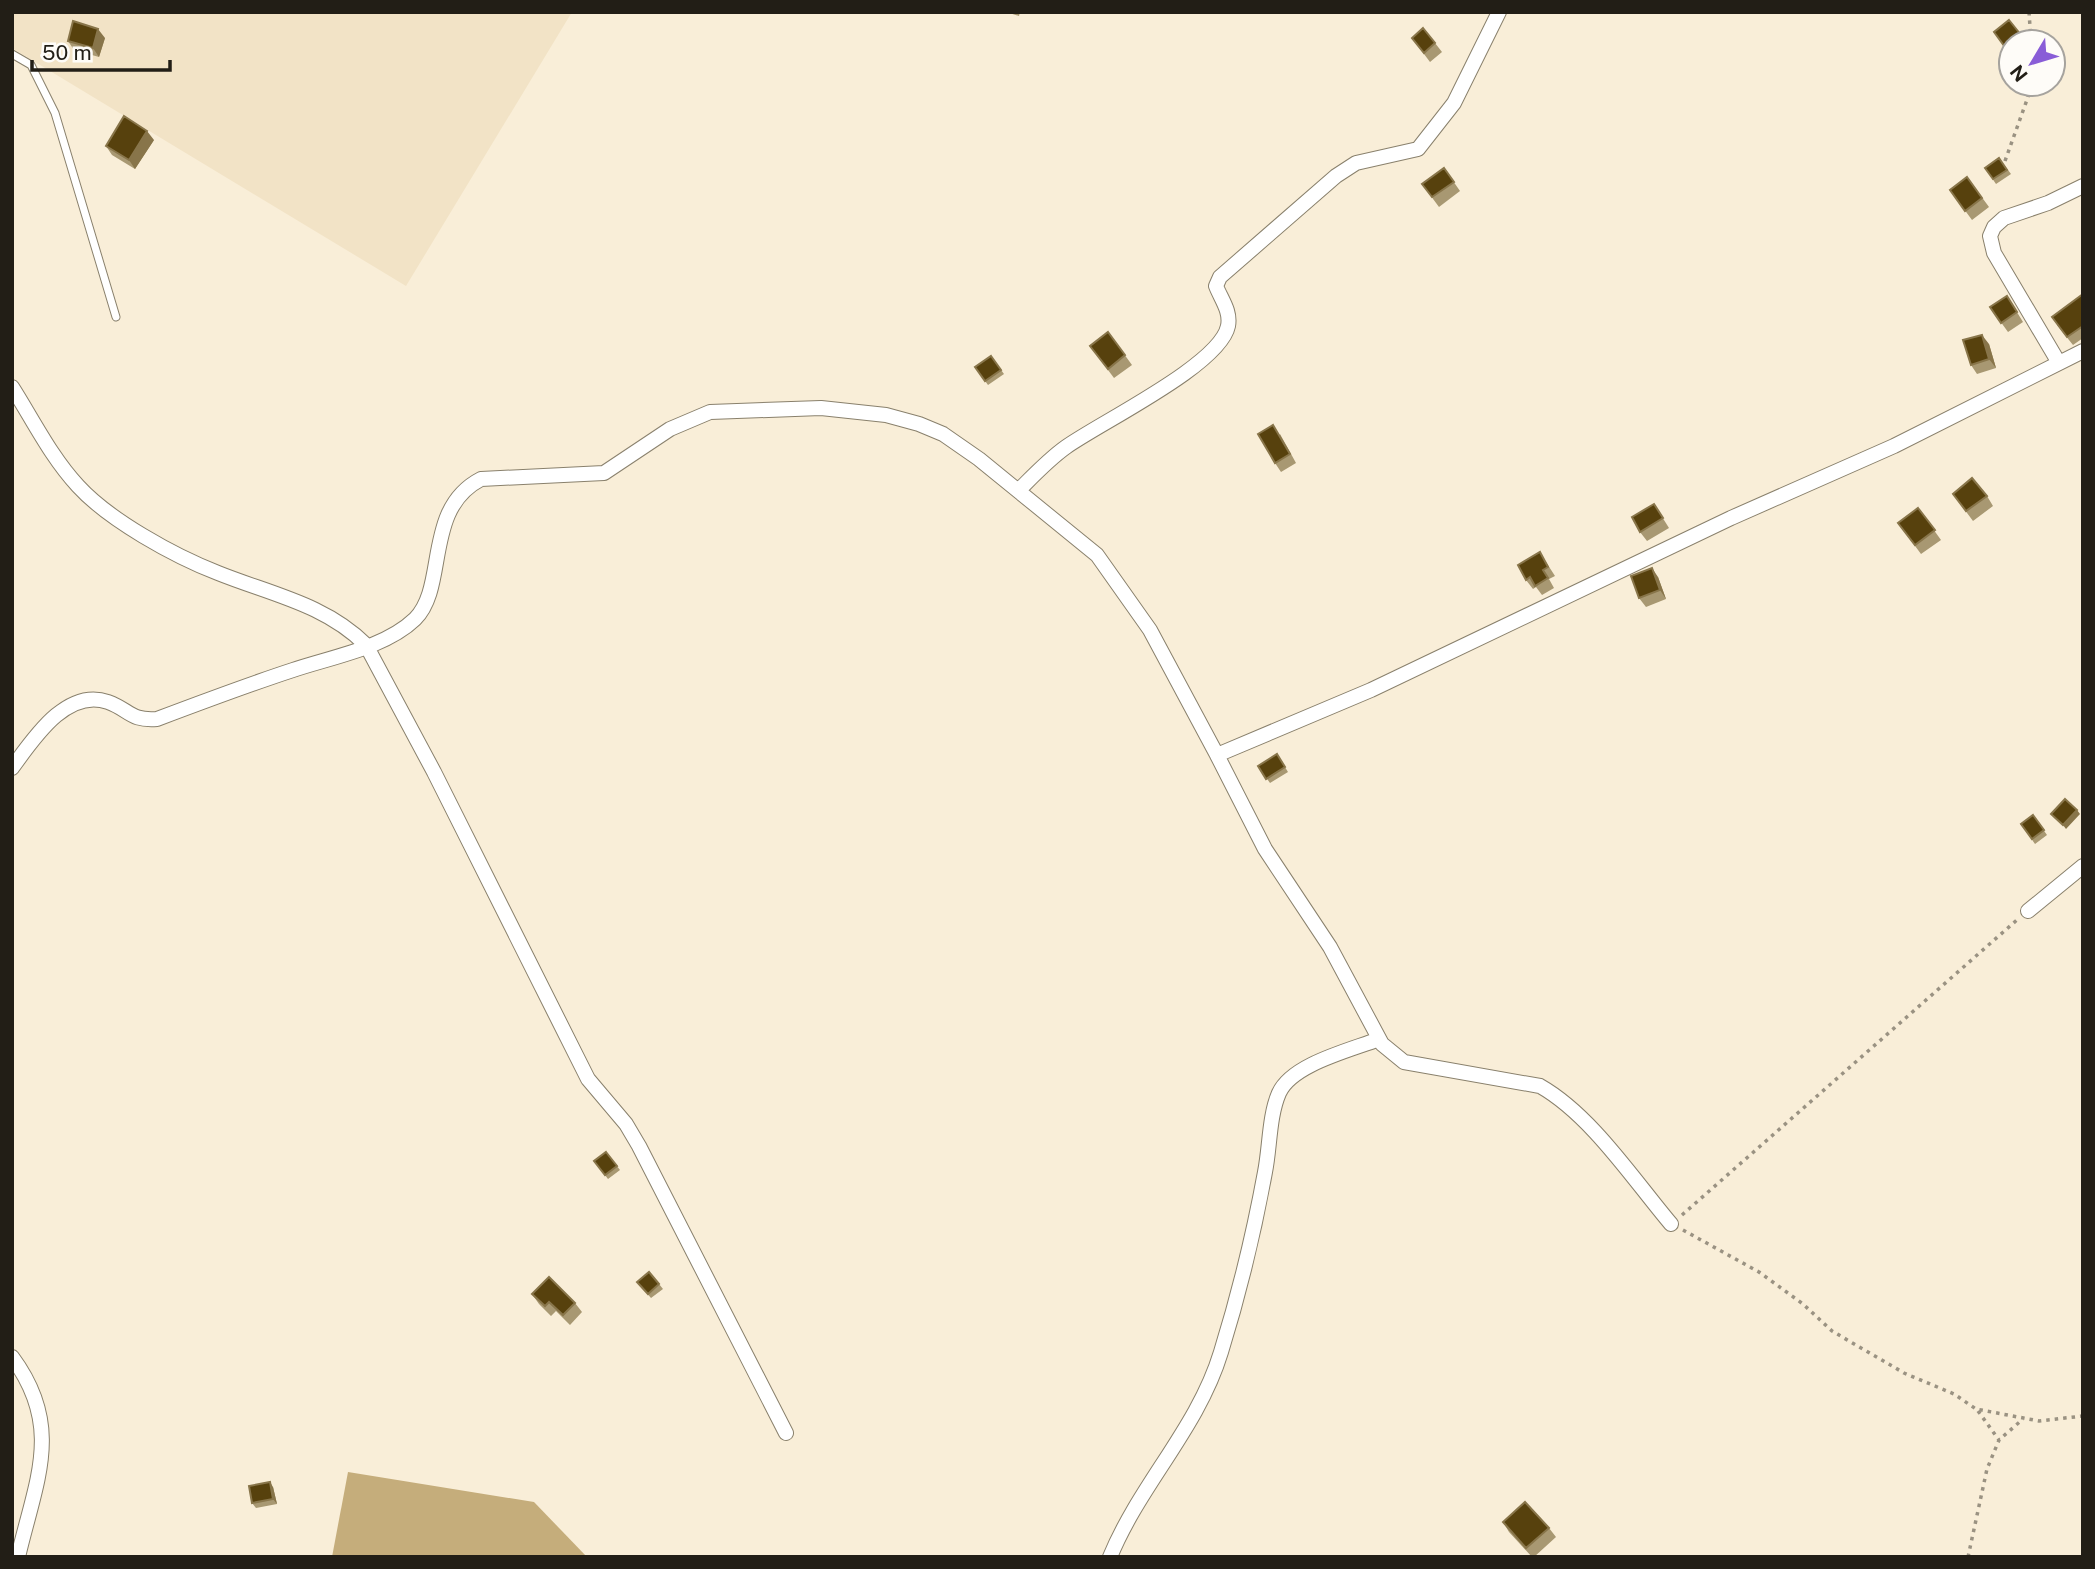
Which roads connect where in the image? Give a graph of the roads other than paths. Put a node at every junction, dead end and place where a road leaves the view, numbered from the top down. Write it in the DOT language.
graph roads {
  1 [pos="1499,12"];
  2 [pos="12,54"];
  3 [pos="2083,186"];
  4 [pos="116,317"];
  5 [pos="2083,351"];
  6 [pos="2059,363"];
  7 [pos="12,387"];
  8 [pos="1018,490"];
  9 [pos="366,645"];
  10 [pos="1217,755"];
  11 [pos="12,768"];
  12 [pos="2083,866"];
  13 [pos="2028,911"];
  14 [pos="1380,1039"];
  15 [pos="1671,1224"];
  16 [pos="12,1357"];
  17 [pos="786,1433"];
  18 [pos="19,1557"];
  19 [pos="1110,1557"];
  1 -- 8 [label="street"];
  2 -- 4 [label="lane"];
  3 -- 6 [label="street"];
  5 -- 6 [label="street"];
  6 -- 10 [label="street"];
  7 -- 9 [label="street"];
  8 -- 9 [label="street"];
  8 -- 10 [label="street"];
  9 -- 11 [label="street"];
  9 -- 17 [label="street"];
  10 -- 14 [label="street"];
  12 -- 13 [label="street"];
  14 -- 15 [label="street"];
  14 -- 19 [label="street"];
  16 -- 18 [label="street"];
}
